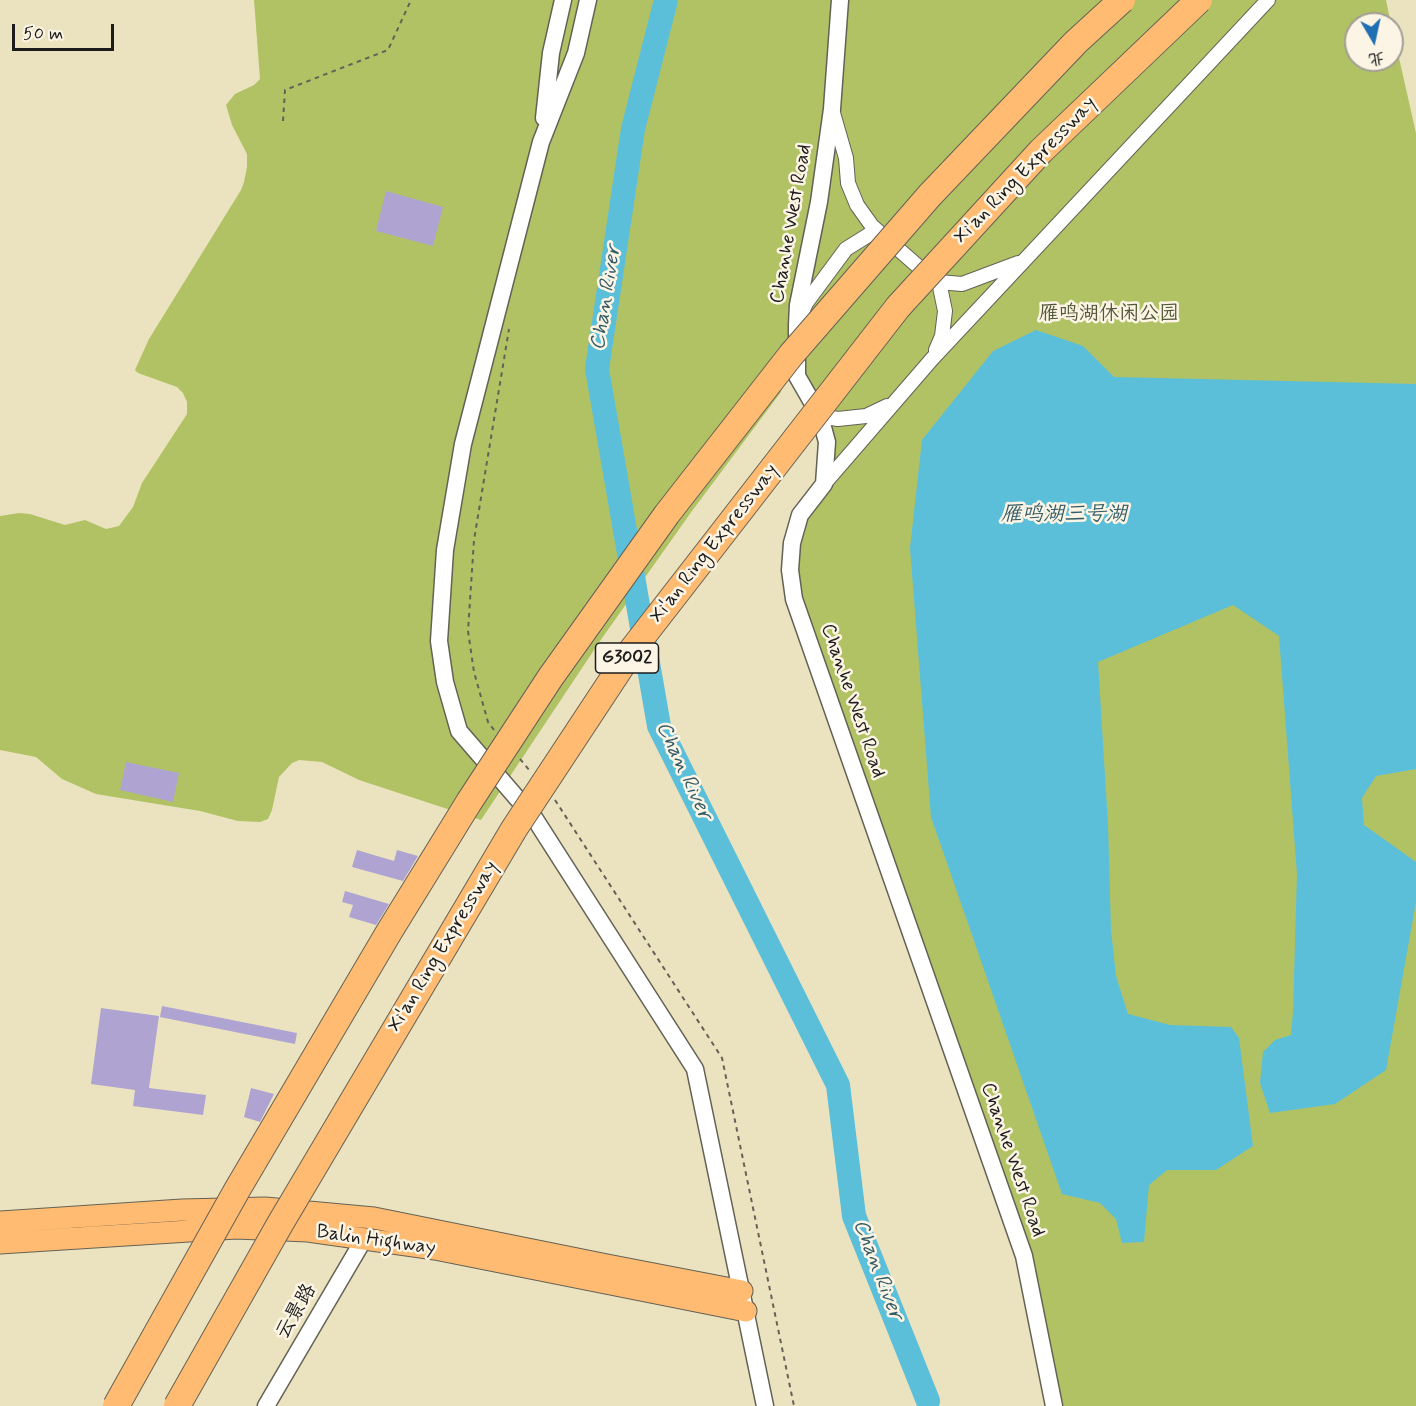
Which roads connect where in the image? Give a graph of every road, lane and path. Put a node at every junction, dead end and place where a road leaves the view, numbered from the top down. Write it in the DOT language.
graph roads {
  1 [pos="411,0"];
  2 [pos="563,0"];
  3 [pos="588,0"];
  4 [pos="840,0"];
  5 [pos="1122,0"];
  6 [pos="1199,0"];
  7 [pos="1268,0"];
  8 [pos="832,109"];
  9 [pos="283,121"];
  10 [pos="541,142"];
  11 [pos="883,236"];
  12 [pos="1023,261"];
  13 [pos="939,282"];
  14 [pos="797,325"];
  15 [pos="510,329"];
  16 [pos="932,359"];
  17 [pos="893,403"];
  18 [pos="820,416"];
  19 [pos="824,484"];
  20 [pos="495,730"];
  21 [pos="516,754"];
  22 [pos="530,771"];
  23 [pos="552,796"];
  24 [pos="559,804"];
  25 [pos="0,1222"];
  26 [pos="364,1239"];
  27 [pos="0,1243"];
  28 [pos="744,1301"];
  29 [pos="116,1406"];
  30 [pos="177,1406"];
  31 [pos="266,1406"];
  32 [pos="765,1406"];
  33 [pos="1054,1406"];
  1 -- 9 [label="path"];
  2 -- 10 [label="street"];
  3 -- 10 [label="street"];
  4 -- 8 [label="street, Chanhe West Road"];
  5 -- 29 [label="highway, G3002, bridge"];
  6 -- 30 [label="highway, Xi'an Ring Expressway / G3002, bridge"];
  7 -- 12 [label="street"];
  8 -- 11 [label="street"];
  8 -- 14 [label="street, Chanhe West Road"];
  10 -- 28 [label="street"];
  11 -- 13 [label="street"];
  11 -- 14 [label="street"];
  12 -- 13 [label="street"];
  12 -- 16 [label="street"];
  13 -- 16 [label="street"];
  14 -- 18 [label="street, Chanhe West Road"];
  15 -- 20 [label="path"];
  16 -- 17 [label="street"];
  17 -- 18 [label="street"];
  17 -- 19 [label="street"];
  18 -- 19 [label="street, Chanhe West Road"];
  19 -- 33 [label="street, Chanhe West Road"];
  21 -- 22 [label="path"];
  23 -- 24 [label="path"];
  25 -- 28 [label="main road, Balin Highway"];
  26 -- 27 [label="main road, Balin Highway"];
  26 -- 28 [label="main road, Balin Highway"];
  26 -- 31 [label="street, 云景路"];
  28 -- 32 [label="street"];
}
